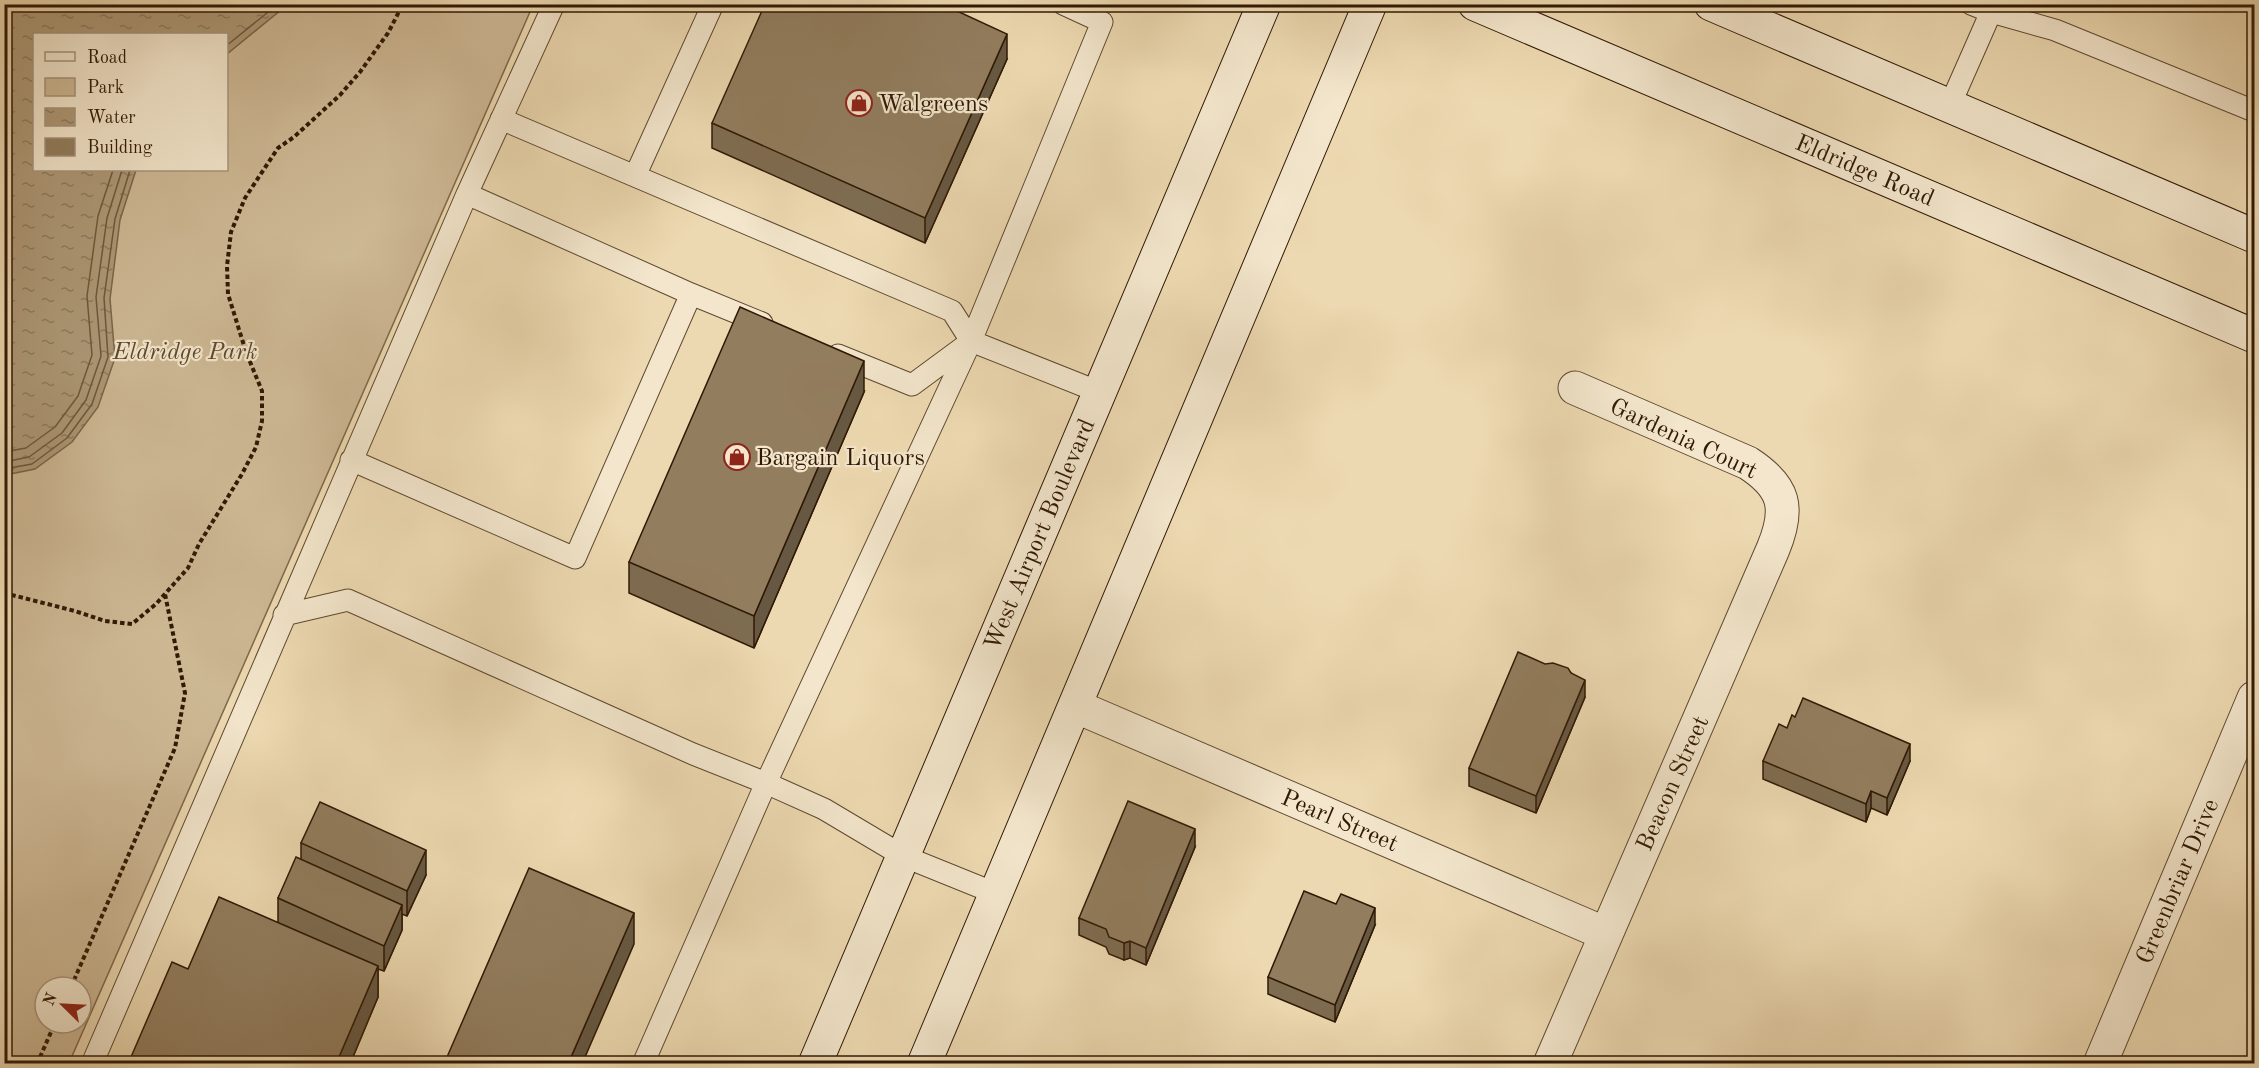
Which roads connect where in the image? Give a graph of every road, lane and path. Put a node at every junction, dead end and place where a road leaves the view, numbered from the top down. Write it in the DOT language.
graph roads {
  1 [pos="403,4"];
  2 [pos="554,4"];
  3 [pos="713,4"];
  4 [pos="1063,4"];
  5 [pos="1264,4"];
  6 [pos="1370,4"];
  7 [pos="1475,4"];
  8 [pos="1711,4"];
  9 [pos="1971,4"];
  10 [pos="1991,12"];
  11 [pos="1950,105"];
  12 [pos="2254,111"];
  13 [pos="501,119"];
  14 [pos="635,176"];
  15 [pos="467,194"];
  16 [pos="2254,236"];
  17 [pos="691,294"];
  18 [pos="780,331"];
  19 [pos="2254,336"];
  20 [pos="971,341"];
  21 [pos="824,349"];
  22 [pos="1575,388"];
  23 [pos="1099,392"];
  24 [pos="351,460"];
  25 [pos="1782,500"];
  26 [pos="4,593"];
  27 [pos="165,594"];
  28 [pos="284,615"];
  29 [pos="2254,698"];
  30 [pos="1075,706"];
  31 [pos="766,783"];
  32 [pos="903,856"];
  33 [pos="997,894"];
  34 [pos="1606,934"];
  35 [pos="76,975"];
  36 [pos="50,1035"];
  37 [pos="37,1064"];
  38 [pos="92,1064"];
  39 [pos="643,1064"];
  40 [pos="815,1064"];
  41 [pos="924,1064"];
  42 [pos="1550,1064"];
  43 [pos="2100,1064"];
  1 -- 27 [label="path"];
  2 -- 13 [label="lane"];
  3 -- 14 [label="lane"];
  4 -- 20 [label="lane"];
  5 -- 23 [label="main road, West Airport Boulevard"];
  6 -- 30 [label="main road"];
  7 -- 19 [label="main road, Eldridge Road"];
  8 -- 11 [label="main road"];
  9 -- 10 [label="lane"];
  10 -- 11 [label="lane"];
  10 -- 12 [label="lane"];
  11 -- 16 [label="main road"];
  13 -- 14 [label="lane"];
  13 -- 15 [label="lane"];
  14 -- 20 [label="lane"];
  15 -- 17 [label="lane"];
  15 -- 24 [label="lane"];
  17 -- 18 [label="lane"];
  17 -- 24 [label="lane"];
  20 -- 21 [label="lane"];
  20 -- 23 [label="lane"];
  20 -- 31 [label="lane"];
  22 -- 25 [label="main road, Gardenia Court"];
  23 -- 32 [label="main road, West Airport Boulevard"];
  24 -- 28 [label="lane"];
  25 -- 34 [label="main road, Beacon Street"];
  26 -- 27 [label="path"];
  27 -- 35 [label="path"];
  28 -- 31 [label="lane"];
  28 -- 38 [label="lane"];
  29 -- 43 [label="main road, Greenbriar Drive"];
  30 -- 33 [label="main road"];
  30 -- 34 [label="main road, Pearl Street"];
  31 -- 32 [label="lane"];
  31 -- 39 [label="lane"];
  32 -- 33 [label="lane"];
  32 -- 40 [label="main road, West Airport Boulevard"];
  33 -- 41 [label="main road"];
  34 -- 42 [label="main road, Beacon Street"];
  36 -- 37 [label="path"];
}
